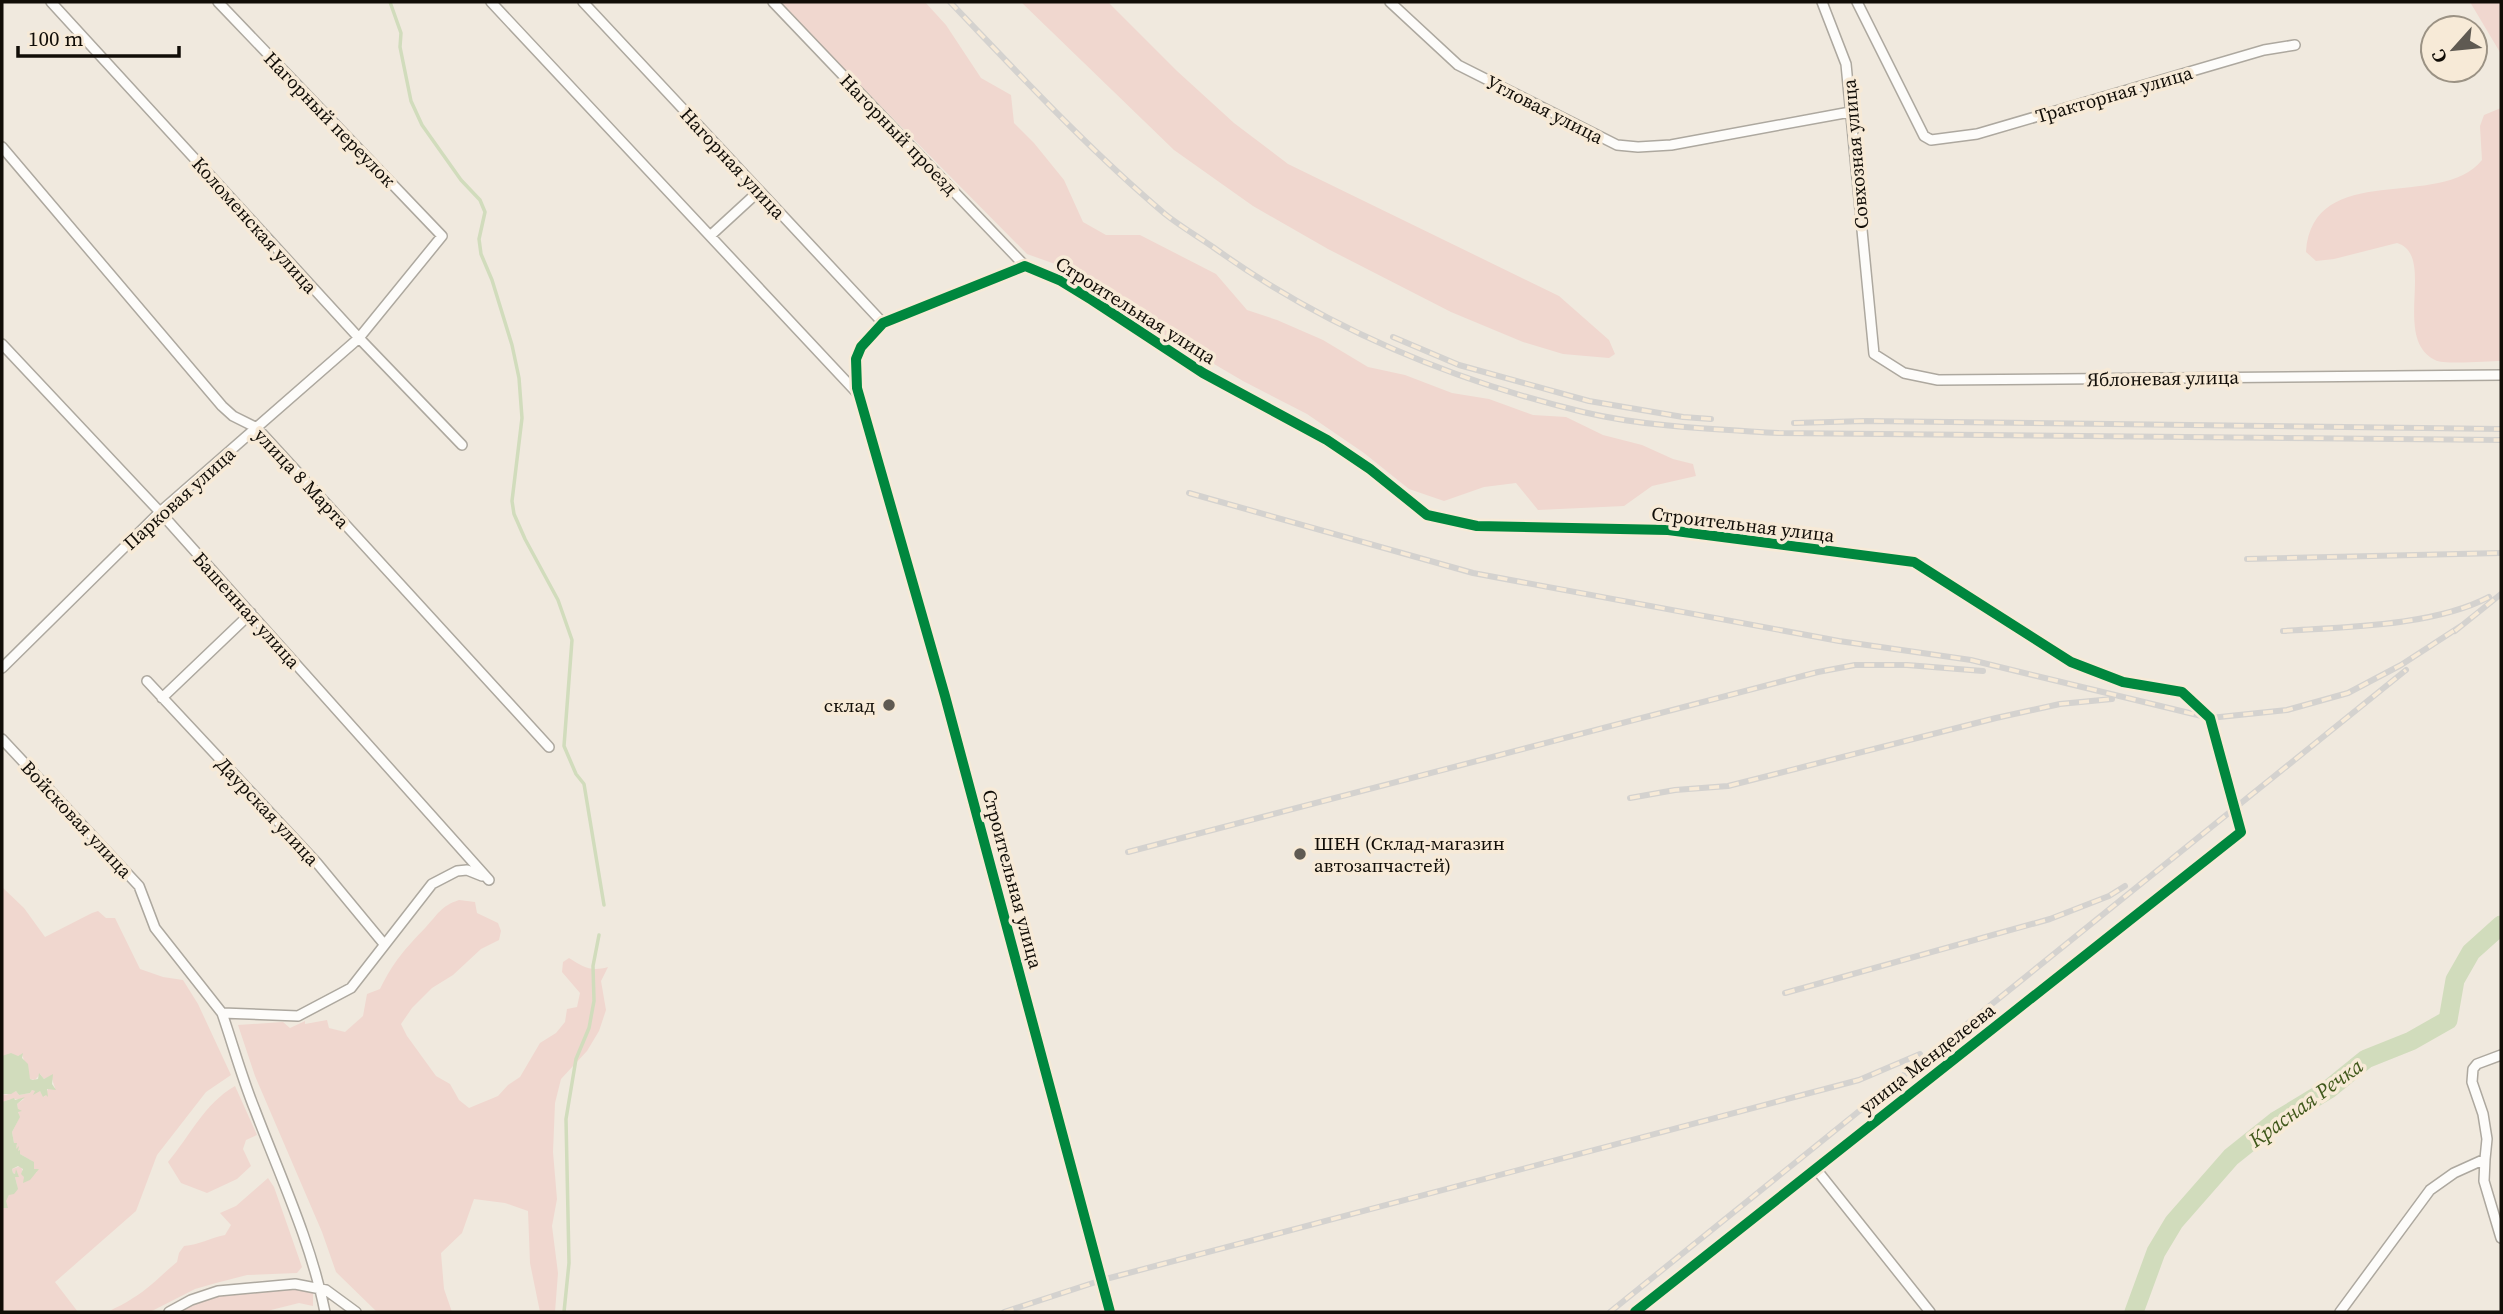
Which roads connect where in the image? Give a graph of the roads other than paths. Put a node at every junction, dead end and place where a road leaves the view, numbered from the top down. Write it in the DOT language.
graph roads {
  1 [pos="51,2"];
  2 [pos="218,2"];
  3 [pos="491,2"];
  4 [pos="583,2"];
  5 [pos="773,2"];
  6 [pos="1390,2"];
  7 [pos="1857,2"];
  8 [pos="1827,3"];
  9 [pos="2295,46"];
  10 [pos="1850,112"];
  11 [pos="2,147"];
  12 [pos="759,191"];
  13 [pos="442,236"];
  14 [pos="710,236"];
  15 [pos="1026,266"];
  16 [pos="1870,311"];
  17 [pos="883,323"];
  18 [pos="359,338"];
  19 [pos="2,344"];
  20 [pos="2501,374"];
  21 [pos="859,396"];
  22 [pos="257,428"];
  23 [pos="462,445"];
  24 [pos="160,512"];
  25 [pos="251,614"];
  26 [pos="2,668"];
  27 [pos="147,681"];
  28 [pos="162,698"];
  29 [pos="2,739"];
  30 [pos="549,747"];
  31 [pos="2241,832"];
  32 [pos="384,944"];
  33 [pos="222,1013"];
  34 [pos="2501,1055"];
  35 [pos="2485,1160"];
  36 [pos="1816,1169"];
  37 [pos="2501,1238"];
  38 [pos="321,1289"];
  39 [pos="169,1312"];
  40 [pos="325,1312"];
  41 [pos="356,1312"];
  42 [pos="1111,1312"];
  43 [pos="1635,1312"];
  44 [pos="1930,1312"];
  45 [pos="2340,1312"];
  1 -- 18 [label="street, Коломенская улица"];
  2 -- 13 [label="street, Нагорный переулок"];
  3 -- 14 [label="street"];
  4 -- 12 [label="street, Нагорная улица"];
  5 -- 15 [label="street, Нагорный проезд"];
  6 -- 10 [label="street, Угловая улица"];
  7 -- 9 [label="street, Тракторная улица"];
  8 -- 10 [label="street, Совхозная улица"];
  10 -- 16 [label="street, Совхозная улица"];
  11 -- 22 [label="street, улица 8 Марта"];
  12 -- 14 [label="street"];
  12 -- 17 [label="street, Нагорная улица"];
  13 -- 18 [label="street, Парковая улица"];
  14 -- 21 [label="street"];
  15 -- 17 [label="street, Строительная улица"];
  15 -- 31 [label="street, Строительная улица"];
  16 -- 20 [label="street, Яблоневая улица"];
  17 -- 21 [label="street, Строительная улица"];
  18 -- 22 [label="street, Парковая улица"];
  18 -- 23 [label="street, Коломенская улица"];
  19 -- 24 [label="street, Башенная улица"];
  21 -- 42 [label="street, Строительная улица"];
  22 -- 24 [label="street, Парковая улица"];
  22 -- 30 [label="street, улица 8 Марта"];
  24 -- 25 [label="street, Башенная улица"];
  24 -- 26 [label="street, Парковая улица"];
  25 -- 28 [label="street"];
  25 -- 32 [label="street, Башенная улица"];
  27 -- 28 [label="street, Даурская улица"];
  28 -- 32 [label="street, Даурская улица"];
  29 -- 33 [label="street, Войсковая улица"];
  31 -- 36 [label="street, улица Менделеева"];
  32 -- 33 [label="street"];
  33 -- 38 [label="street, Войсковая улица"];
  34 -- 35 [label="street"];
  35 -- 37 [label="street"];
  35 -- 45 [label="street"];
  36 -- 43 [label="street, улица Менделеева"];
  36 -- 44 [label="street"];
  38 -- 39 [label="street"];
  38 -- 40 [label="street, Войсковая улица"];
  38 -- 41 [label="street"];
}
